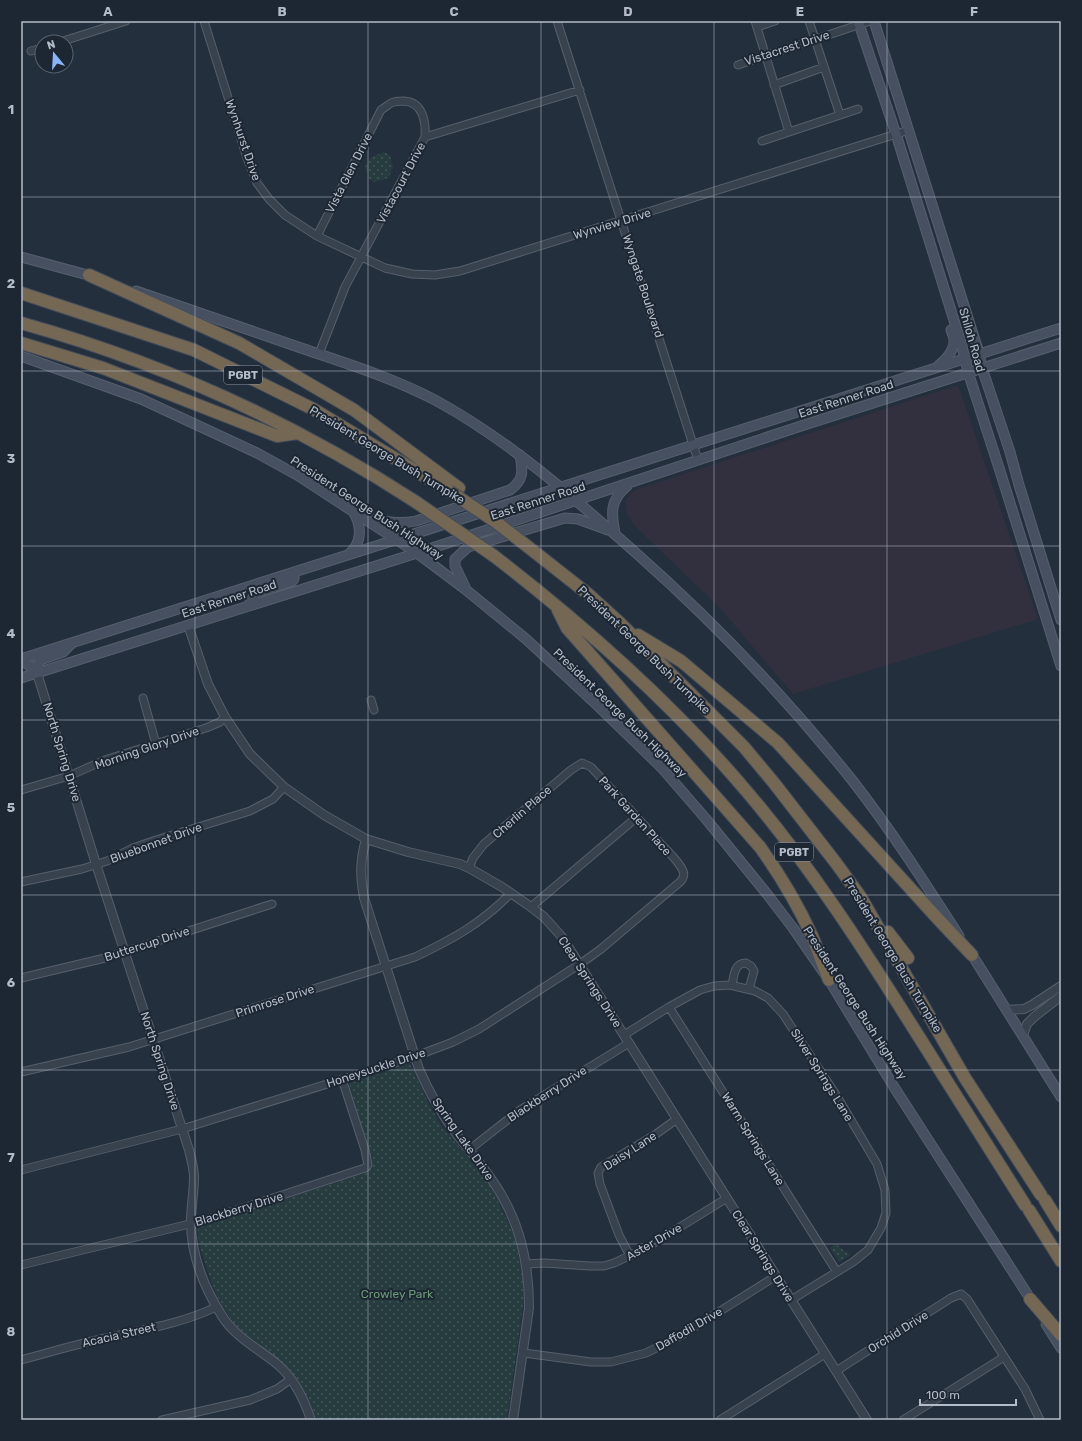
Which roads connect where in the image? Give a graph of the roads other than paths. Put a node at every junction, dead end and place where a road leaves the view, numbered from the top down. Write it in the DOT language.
graph roads {
  1 [pos="126,21"];
  2 [pos="204,21"];
  3 [pos="557,21"];
  4 [pos="775,21"];
  5 [pos="809,21"];
  6 [pos="870,21"];
  7 [pos="874,21"];
  8 [pos="859,23"];
  9 [pos="756,24"];
  10 [pos="74,38"];
  11 [pos="815,39"];
  12 [pos="34,50"];
  13 [pos="31,51"];
  14 [pos="765,56"];
  15 [pos="738,65"];
  16 [pos="824,68"];
  17 [pos="774,85"];
  18 [pos="580,90"];
  19 [pos="858,109"];
  20 [pos="840,115"];
  21 [pos="909,130"];
  22 [pos="789,132"];
  23 [pos="896,134"];
  24 [pos="425,138"];
  25 [pos="762,141"];
  26 [pos="622,221"];
  27 [pos="316,236"];
  28 [pos="944,240"];
  29 [pos="930,244"];
  30 [pos="21,257"];
  31 [pos="361,257"];
  32 [pos="89,275"];
  33 [pos="940,277"];
  34 [pos="21,293"];
  35 [pos="21,323"];
  36 [pos="1061,328"];
  37 [pos="21,343"];
  38 [pos="1061,344"];
  39 [pos="979,353"];
  40 [pos="319,354"];
  41 [pos="21,356"];
  42 [pos="965,358"];
  43 [pos="935,368"];
  44 [pos="982,368"];
  45 [pos="968,372"];
  46 [pos="858,392"];
  47 [pos="816,406"];
  48 [pos="852,410"];
  49 [pos="805,425"];
  50 [pos="298,433"];
  51 [pos="694,445"];
  52 [pos="520,455"];
  53 [pos="698,460"];
  54 [pos="1014,466"];
  55 [pos="1000,471"];
  56 [pos="629,484"];
  57 [pos="560,488"];
  58 [pos="454,490"];
  59 [pos="577,500"];
  60 [pos="353,512"];
  61 [pos="615,533"];
  62 [pos="397,540"];
  63 [pos="417,553"];
  64 [pos="347,556"];
  65 [pos="294,573"];
  66 [pos="465,589"];
  67 [pos="554,604"];
  68 [pos="248,606"];
  69 [pos="183,608"];
  70 [pos="1061,620"];
  71 [pos="621,624"];
  72 [pos="188,625"];
  73 [pos="1051,634"];
  74 [pos="1061,634"];
  75 [pos="73,643"];
  76 [pos="21,660"];
  77 [pos="1061,666"];
  78 [pos="37,673"];
  79 [pos="21,678"];
  80 [pos="143,698"];
  81 [pos="371,700"];
  82 [pos="374,710"];
  83 [pos="225,717"];
  84 [pos="156,744"];
  85 [pos="582,762"];
  86 [pos="69,776"];
  87 [pos="284,787"];
  88 [pos="21,790"];
  89 [pos="637,817"];
  90 [pos="366,839"];
  91 [pos="96,864"];
  92 [pos="469,868"];
  93 [pos="684,874"];
  94 [pos="21,882"];
  95 [pos="512,893"];
  96 [pos="860,896"];
  97 [pos="272,904"];
  98 [pos="531,907"];
  99 [pos="125,952"];
  100 [pos="972,955"];
  101 [pos="908,958"];
  102 [pos="580,964"];
  103 [pos="386,966"];
  104 [pos="21,978"];
  105 [pos="828,980"];
  106 [pos="732,985"];
  107 [pos="1061,986"];
  108 [pos="749,989"];
  109 [pos="1061,996"];
  110 [pos="669,1007"];
  111 [pos="1006,1010"];
  112 [pos="624,1035"];
  113 [pos="1023,1035"];
  114 [pos="153,1039"];
  115 [pos="629,1043"];
  116 [pos="414,1057"];
  117 [pos="21,1072"];
  118 [pos="342,1079"];
  119 [pos="1061,1097"];
  120 [pos="677,1119"];
  121 [pos="182,1129"];
  122 [pos="469,1150"];
  123 [pos="21,1170"];
  124 [pos="727,1198"];
  125 [pos="191,1224"];
  126 [pos="1061,1226"];
  127 [pos="630,1256"];
  128 [pos="1061,1261"];
  129 [pos="526,1264"];
  130 [pos="21,1265"];
  131 [pos="837,1272"];
  132 [pos="776,1276"];
  133 [pos="1030,1299"];
  134 [pos="792,1300"];
  135 [pos="216,1307"];
  136 [pos="1061,1335"];
  137 [pos="1061,1348"];
  138 [pos="524,1353"];
  139 [pos="825,1354"];
  140 [pos="1004,1357"];
  141 [pos="21,1360"];
  142 [pos="836,1371"];
  143 [pos="291,1379"];
  144 [pos="162,1420"];
  145 [pos="311,1420"];
  146 [pos="513,1420"];
  147 [pos="720,1420"];
  148 [pos="867,1420"];
  149 [pos="903,1420"];
  150 [pos="1040,1420"];
  1 -- 10 [label="street"];
  2 -- 27 [label="street, Wynhurst Drive"];
  3 -- 18 [label="street, Wyngate Boulevard"];
  4 -- 9 [label="street"];
  5 -- 11 [label="street"];
  6 -- 8 [label="street, Vistacrest Drive"];
  7 -- 21 [label="main road, Shiloh Road"];
  8 -- 11 [label="street, Vistacrest Drive"];
  8 -- 23 [label="main road, Shiloh Road"];
  9 -- 14 [label="street"];
  11 -- 14 [label="street, Vistacrest Drive"];
  11 -- 16 [label="street"];
  12 -- 13 [label="street"];
  14 -- 15 [label="street, Vistacrest Drive"];
  14 -- 17 [label="street"];
  16 -- 17 [label="street"];
  16 -- 20 [label="street"];
  17 -- 22 [label="street"];
  18 -- 24 [label="street, Vistacourt Drive"];
  18 -- 26 [label="street, Wyngate Boulevard"];
  19 -- 20 [label="street"];
  20 -- 22 [label="street"];
  21 -- 23 [label="street, Wynview Drive"];
  21 -- 28 [label="main road, Shiloh Road"];
  22 -- 25 [label="street"];
  23 -- 26 [label="street, Wynview Drive"];
  23 -- 29 [label="main road, Shiloh Road"];
  24 -- 27 [label="street, Vista Glen Drive"];
  24 -- 31 [label="street, Vistacourt Drive"];
  26 -- 31 [label="street, Wynview Drive"];
  26 -- 51 [label="street, Wyngate Boulevard"];
  27 -- 31 [label="street, Wynview Drive"];
  28 -- 29 [label="main road"];
  28 -- 39 [label="main road, Shiloh Road"];
  29 -- 33 [label="main road, Shiloh Road"];
  30 -- 32 [label="main road"];
  31 -- 40 [label="street, Vistacourt Drive"];
  32 -- 40 [label="main road"];
  32 -- 58 [label="highway"];
  33 -- 42 [label="main road, Shiloh Road"];
  33 -- 43 [label="main road"];
  34 -- 58 [label="highway, President George Bush Turnpike / PGBT"];
  35 -- 50 [label="highway, President George Bush Turnpike / PGBT"];
  36 -- 39 [label="main road, East Renner Road"];
  37 -- 50 [label="highway"];
  38 -- 44 [label="main road, East Renner Road"];
  39 -- 42 [label="main road, East Renner Road"];
  39 -- 44 [label="main road, Shiloh Road"];
  40 -- 52 [label="main road"];
  41 -- 60 [label="main road, President George Bush Highway"];
  42 -- 43 [label="main road, East Renner Road"];
  42 -- 45 [label="main road, Shiloh Road"];
  43 -- 46 [label="main road, East Renner Road"];
  44 -- 45 [label="main road, East Renner Road"];
  44 -- 54 [label="main road, Shiloh Road"];
  45 -- 48 [label="main road, East Renner Road"];
  45 -- 55 [label="main road, Shiloh Road"];
  46 -- 47 [label="main road, East Renner Road"];
  46 -- 48 [label="main road"];
  47 -- 49 [label="main road"];
  47 -- 51 [label="main road, East Renner Road"];
  48 -- 49 [label="main road, East Renner Road"];
  49 -- 53 [label="main road, East Renner Road"];
  50 -- 67 [label="highway, President George Bush Turnpike / PGBT, bridge"];
  51 -- 53 [label="street, Wyngate Boulevard"];
  51 -- 57 [label="main road, East Renner Road"];
  52 -- 57 [label="main road"];
  52 -- 60 [label="main road"];
  53 -- 56 [label="main road, East Renner Road"];
  54 -- 55 [label="main road"];
  54 -- 70 [label="main road, Shiloh Road"];
  55 -- 73 [label="main road, Shiloh Road"];
  56 -- 59 [label="main road, East Renner Road"];
  56 -- 61 [label="main road"];
  57 -- 59 [label="main road"];
  57 -- 62 [label="main road, East Renner Road"];
  58 -- 71 [label="highway, President George Bush Turnpike / PGBT, bridge"];
  59 -- 61 [label="main road"];
  59 -- 63 [label="main road, East Renner Road"];
  60 -- 62 [label="main road, President George Bush Highway"];
  60 -- 64 [label="main road"];
  61 -- 66 [label="main road"];
  61 -- 100 [label="main road"];
  62 -- 63 [label="main road, President George Bush Highway"];
  62 -- 64 [label="main road, East Renner Road"];
  63 -- 66 [label="main road, President George Bush Highway"];
  63 -- 68 [label="main road, East Renner Road"];
  64 -- 65 [label="main road, East Renner Road"];
  65 -- 68 [label="main road"];
  65 -- 69 [label="main road, East Renner Road"];
  66 -- 105 [label="main road, President George Bush Highway"];
  67 -- 105 [label="highway"];
  67 -- 128 [label="highway, President George Bush Turnpike / PGBT"];
  68 -- 72 [label="main road, East Renner Road"];
  69 -- 72 [label="main road"];
  69 -- 75 [label="main road, East Renner Road"];
  71 -- 96 [label="highway, President George Bush Turnpike / PGBT"];
  71 -- 100 [label="highway"];
  72 -- 78 [label="main road, East Renner Road"];
  72 -- 83 [label="street, Clear Springs Drive"];
  73 -- 74 [label="main road"];
  73 -- 77 [label="main road, Shiloh Road"];
  75 -- 76 [label="main road, East Renner Road"];
  75 -- 78 [label="main road"];
  76 -- 78 [label="main road"];
  78 -- 79 [label="main road, East Renner Road"];
  78 -- 86 [label="street, North Spring Drive"];
  80 -- 84 [label="street"];
  81 -- 82 [label="street"];
  83 -- 84 [label="street, Morning Glory Drive"];
  83 -- 87 [label="street, Clear Springs Drive"];
  84 -- 86 [label="street, Morning Glory Drive"];
  85 -- 89 [label="street, Park Garden Place"];
  85 -- 92 [label="street, Cherlin Place"];
  86 -- 88 [label="street, Morning Glory Drive"];
  86 -- 91 [label="street, North Spring Drive"];
  87 -- 90 [label="street, Clear Springs Drive"];
  87 -- 91 [label="street, Bluebonnet Drive"];
  89 -- 93 [label="street, Park Garden Place"];
  89 -- 98 [label="street"];
  90 -- 92 [label="street, Clear Springs Drive"];
  90 -- 103 [label="street, Spring Lake Drive"];
  91 -- 94 [label="street, Bluebonnet Drive"];
  91 -- 99 [label="street, North Spring Drive"];
  92 -- 95 [label="street, Clear Springs Drive"];
  93 -- 102 [label="street, Honeysuckle Drive"];
  95 -- 98 [label="street, Clear Springs Drive"];
  95 -- 103 [label="street, Primrose Drive"];
  96 -- 101 [label="highway"];
  96 -- 126 [label="highway, President George Bush Turnpike / PGBT"];
  97 -- 99 [label="street, Buttercup Drive"];
  98 -- 102 [label="street, Clear Springs Drive"];
  99 -- 104 [label="street, Buttercup Drive"];
  99 -- 114 [label="street, North Spring Drive"];
  100 -- 111 [label="main road"];
  102 -- 112 [label="street, Clear Springs Drive"];
  102 -- 116 [label="street, Honeysuckle Drive"];
  103 -- 114 [label="street, Primrose Drive"];
  103 -- 116 [label="street, Spring Lake Drive"];
  105 -- 133 [label="main road, President George Bush Highway"];
  106 -- 108 [label="street, Silver Springs Lane"];
  106 -- 108 [label="street"];
  106 -- 110 [label="street, Silver Springs Lane"];
  107 -- 111 [label="street"];
  108 -- 131 [label="street, Silver Springs Lane"];
  109 -- 113 [label="street"];
  110 -- 112 [label="street, Silver Springs Lane"];
  110 -- 131 [label="street, Warm Springs Lane"];
  111 -- 113 [label="main road"];
  112 -- 115 [label="street, Clear Springs Drive"];
  113 -- 119 [label="main road"];
  114 -- 117 [label="street, Primrose Drive"];
  114 -- 121 [label="street, North Spring Drive"];
  115 -- 120 [label="street, Clear Springs Drive"];
  115 -- 122 [label="street, Blackberry Drive"];
  116 -- 118 [label="street, Honeysuckle Drive"];
  116 -- 122 [label="street, Spring Lake Drive"];
  118 -- 121 [label="street, Honeysuckle Drive"];
  118 -- 125 [label="street, Blackberry Drive"];
  120 -- 124 [label="street, Clear Springs Drive"];
  120 -- 127 [label="street, Daisy Lane"];
  121 -- 123 [label="street, Honeysuckle Drive"];
  121 -- 125 [label="street, North Spring Drive"];
  122 -- 129 [label="street, Spring Lake Drive"];
  124 -- 127 [label="street, Aster Drive"];
  124 -- 132 [label="street, Clear Springs Drive"];
  125 -- 130 [label="street, Blackberry Drive"];
  125 -- 135 [label="street, North Spring Drive"];
  127 -- 129 [label="street, Aster Drive"];
  129 -- 138 [label="street, Spring Lake Drive"];
  131 -- 134 [label="street, Silver Springs Lane"];
  132 -- 134 [label="street, Clear Springs Drive"];
  132 -- 138 [label="street, Daffodil Drive"];
  133 -- 136 [label="highway"];
  133 -- 137 [label="main road, President George Bush Highway"];
  134 -- 139 [label="street, Clear Springs Drive"];
  135 -- 141 [label="street, Acacia Street"];
  135 -- 143 [label="street, North Spring Drive"];
  138 -- 146 [label="street, Spring Lake Drive"];
  139 -- 142 [label="street, Clear Springs Drive"];
  139 -- 147 [label="street"];
  140 -- 142 [label="street, Orchid Drive"];
  140 -- 149 [label="street"];
  140 -- 150 [label="street"];
  142 -- 148 [label="street, Clear Springs Drive"];
  143 -- 144 [label="street"];
  143 -- 145 [label="street, North Spring Drive"];
}
